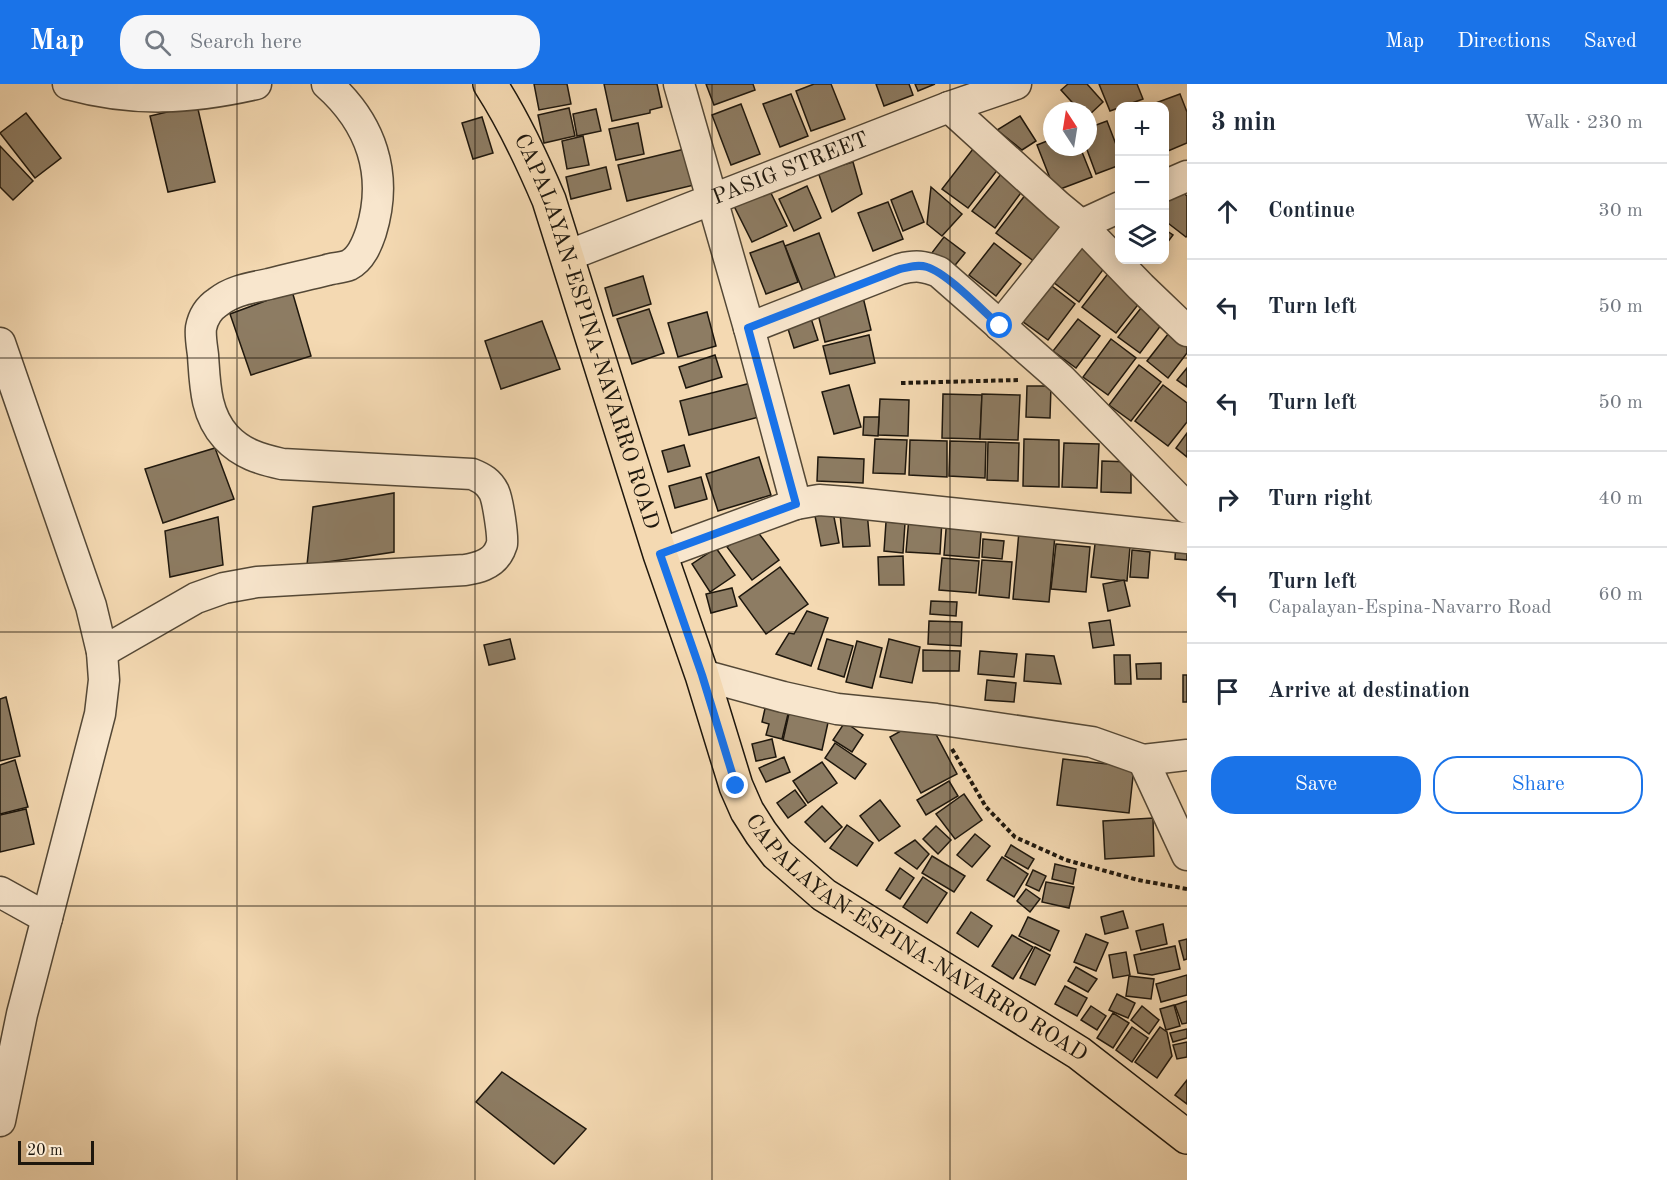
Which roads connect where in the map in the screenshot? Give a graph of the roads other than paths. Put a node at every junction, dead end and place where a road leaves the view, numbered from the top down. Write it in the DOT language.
graph roads {
  1 [pos="68,84"];
  2 [pos="256,84"];
  3 [pos="327,84"];
  4 [pos="490,84"];
  5 [pos="679,84"];
  6 [pos="1016,84"];
  7 [pos="949,108"];
  8 [pos="1187,176"];
  9 [pos="1169,184"];
  10 [pos="712,200"];
  11 [pos="1115,209"];
  12 [pos="1081,225"];
  13 [pos="567,256"];
  14 [pos="1000,326"];
  15 [pos="748,328"];
  16 [pos="1187,331"];
  17 [pos="0,343"];
  18 [pos="796,504"];
  19 [pos="1187,508"];
  20 [pos="1187,538"];
  21 [pos="660,554"];
  22 [pos="102,652"];
  23 [pos="702,675"];
  24 [pos="1187,755"];
  25 [pos="1143,760"];
  26 [pos="1187,855"];
  27 [pos="0,892"];
  28 [pos="47,918"];
  29 [pos="11,1016"];
  30 [pos="0,1121"];
  31 [pos="1187,1137"];
  1 -- 2 [label="street"];
  3 -- 22 [label="street"];
  4 -- 13 [label="main road, CAPALAYAN-ESPINA-NAVARRO ROAD"];
  5 -- 10 [label="street"];
  6 -- 7 [label="street, PASIG STREET"];
  7 -- 10 [label="street, PASIG STREET"];
  7 -- 12 [label="street"];
  8 -- 9 [label="street"];
  10 -- 13 [label="street, PASIG STREET"];
  10 -- 15 [label="street"];
  11 -- 12 [label="street"];
  12 -- 14 [label="street"];
  12 -- 16 [label="street"];
  13 -- 21 [label="main road, CAPALAYAN-ESPINA-NAVARRO ROAD"];
  14 -- 15 [label="street"];
  14 -- 19 [label="street"];
  15 -- 18 [label="street"];
  17 -- 22 [label="street"];
  18 -- 20 [label="street"];
  18 -- 21 [label="street"];
  21 -- 23 [label="main road, CAPALAYAN-ESPINA-NAVARRO ROAD"];
  22 -- 28 [label="street"];
  23 -- 25 [label="street"];
  23 -- 31 [label="main road, CAPALAYAN-ESPINA-NAVARRO ROAD"];
  24 -- 25 [label="street"];
  25 -- 26 [label="street"];
  27 -- 28 [label="street"];
  28 -- 29 [label="street"];
  29 -- 30 [label="street"];
}
